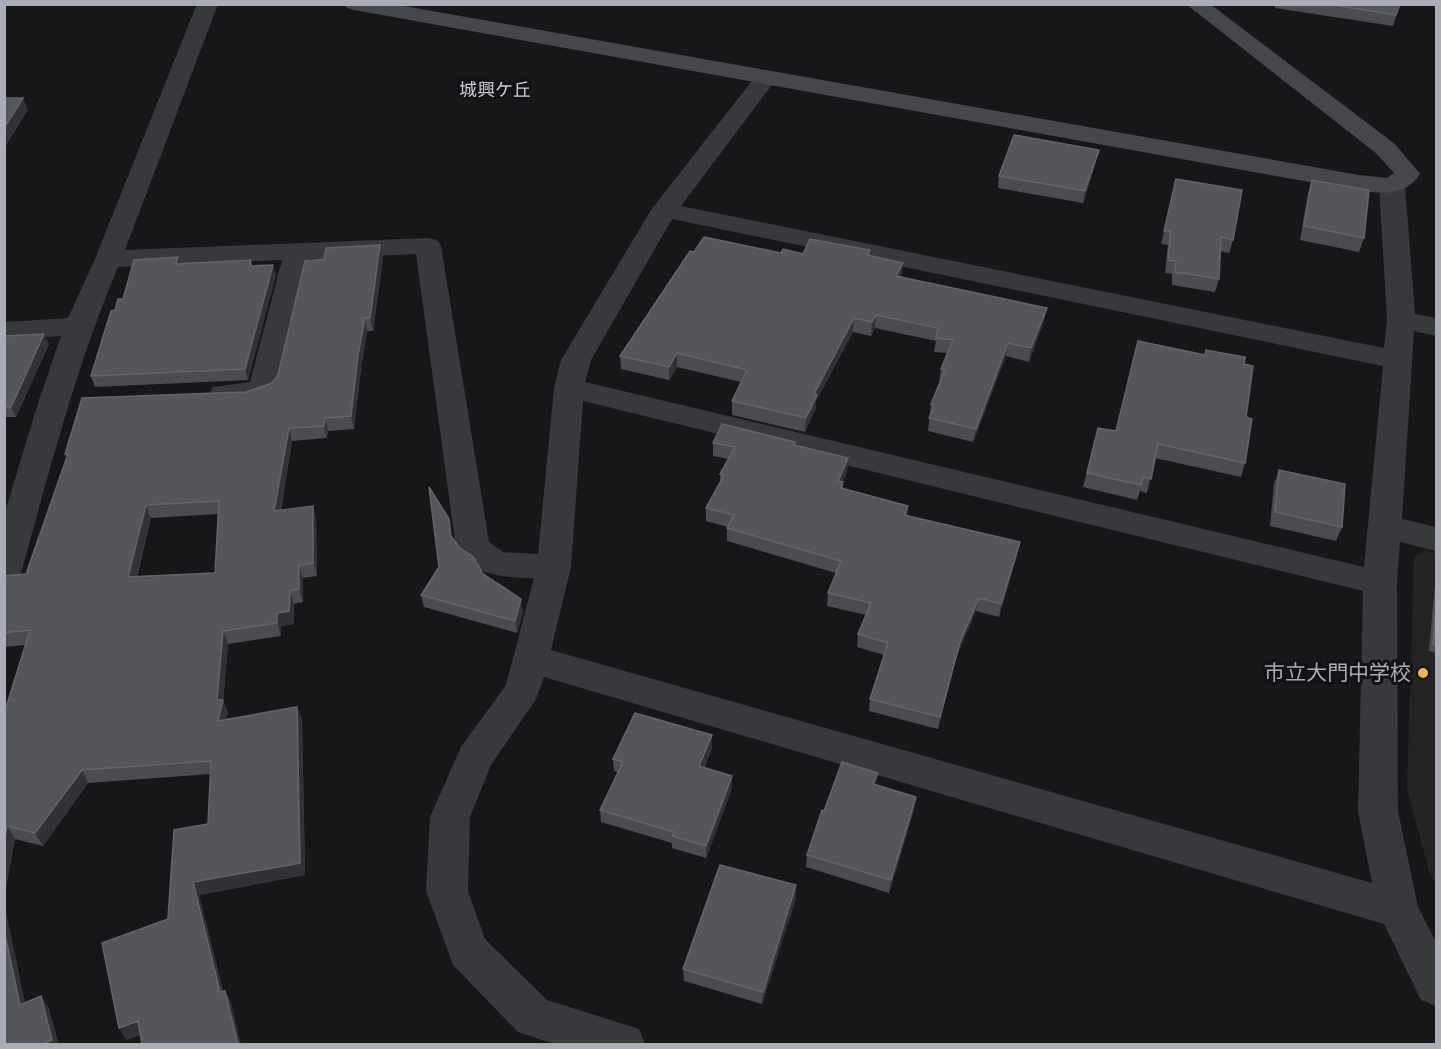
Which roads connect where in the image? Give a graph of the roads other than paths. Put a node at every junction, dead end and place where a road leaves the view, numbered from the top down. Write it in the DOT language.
graph roads {
  1 [pos="208,4"];
  2 [pos="354,4"];
  3 [pos="1196,4"];
  4 [pos="766,78"];
  5 [pos="1392,186"];
  6 [pos="664,210"];
  7 [pos="297,252"];
  8 [pos="108,259"];
  9 [pos="1401,319"];
  10 [pos="79,326"];
  11 [pos="1437,327"];
  12 [pos="4,331"];
  13 [pos="1397,360"];
  14 [pos="569,388"];
  15 [pos="192,395"];
  16 [pos="1384,527"];
  17 [pos="1437,539"];
  18 [pos="554,567"];
  19 [pos="4,573"];
  20 [pos="1380,583"];
  21 [pos="531,659"];
  22 [pos="1398,909"];
  23 [pos="1437,986"];
  24 [pos="623,1044"];
  1 -- 8 [label="street"];
  2 -- 4 [label="street"];
  3 -- 5 [label="street"];
  4 -- 5 [label="street"];
  4 -- 6 [label="street"];
  5 -- 9 [label="street"];
  6 -- 13 [label="street"];
  6 -- 14 [label="street"];
  7 -- 8 [label="street"];
  7 -- 15 [label="street"];
  7 -- 18 [label="street"];
  8 -- 10 [label="street"];
  9 -- 11 [label="street"];
  9 -- 13 [label="street"];
  10 -- 12 [label="street"];
  10 -- 19 [label="street"];
  13 -- 16 [label="street"];
  14 -- 18 [label="street"];
  14 -- 20 [label="street"];
  16 -- 17 [label="street"];
  16 -- 20 [label="street"];
  18 -- 21 [label="street"];
  20 -- 22 [label="street"];
  21 -- 22 [label="street"];
  21 -- 24 [label="street"];
  22 -- 23 [label="street"];
}
